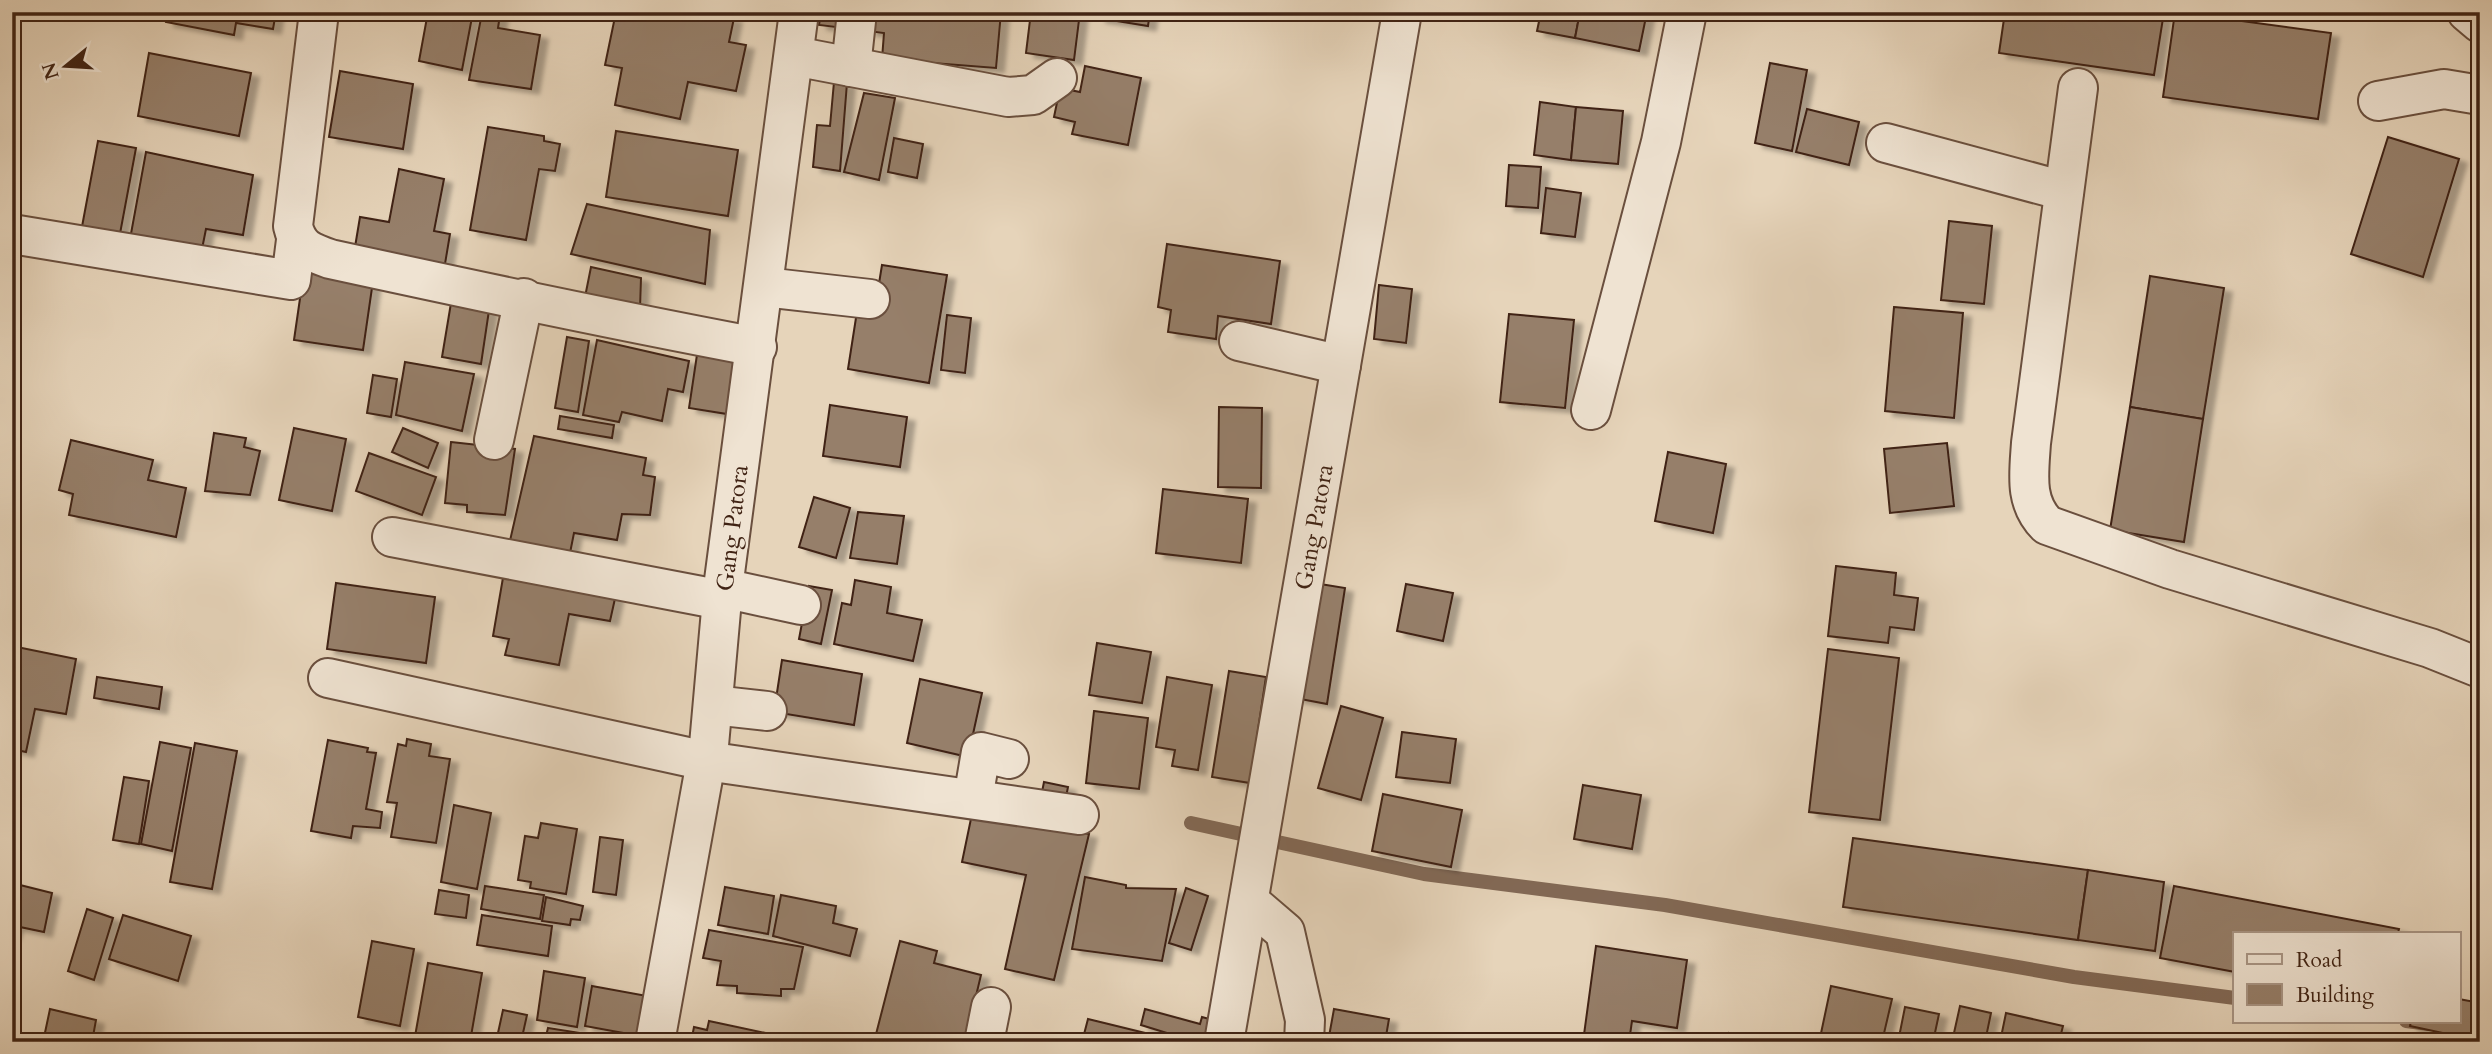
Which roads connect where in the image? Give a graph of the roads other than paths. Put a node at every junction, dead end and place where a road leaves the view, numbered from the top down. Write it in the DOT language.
graph roads {
  1 [pos="319,12"];
  2 [pos="800,12"];
  3 [pos="857,12"];
  4 [pos="1402,12"];
  5 [pos="1687,12"];
  6 [pos="2467,12"];
  7 [pos="2480,23"];
  8 [pos="794,56"];
  9 [pos="851,66"];
  10 [pos="1057,78"];
  11 [pos="2078,88"];
  12 [pos="2480,95"];
  13 [pos="2378,101"];
  14 [pos="1886,143"];
  15 [pos="2064,191"];
  16 [pos="12,234"];
  17 [pos="296,240"];
  18 [pos="764,287"];
  19 [pos="524,298"];
  20 [pos="870,299"];
  21 [pos="1238,341"];
  22 [pos="757,347"];
  23 [pos="1342,365"];
  24 [pos="1591,410"];
  25 [pos="494,439"];
  26 [pos="392,537"];
  27 [pos="723,594"];
  28 [pos="801,605"];
  29 [pos="2480,668"];
  30 [pos="328,678"];
  31 [pos="713,705"];
  32 [pos="767,711"];
  33 [pos="707,753"];
  34 [pos="1009,759"];
  35 [pos="973,799"];
  36 [pos="1079,816"];
  37 [pos="1250,902"];
  38 [pos="655,1042"];
  39 [pos="1224,1042"];
  40 [pos="1304,1042"];
  1 -- 17 [label="street"];
  2 -- 8 [label="street, Gang Patora"];
  3 -- 9 [label="street"];
  4 -- 23 [label="street, Gang Patora"];
  5 -- 24 [label="street"];
  6 -- 7 [label="street"];
  8 -- 9 [label="street"];
  8 -- 18 [label="street, Gang Patora"];
  9 -- 10 [label="street"];
  11 -- 15 [label="street"];
  12 -- 13 [label="street"];
  14 -- 15 [label="street"];
  15 -- 29 [label="street"];
  16 -- 17 [label="street"];
  17 -- 19 [label="street"];
  18 -- 20 [label="street"];
  18 -- 22 [label="street, Gang Patora"];
  19 -- 22 [label="street"];
  19 -- 25 [label="street"];
  21 -- 23 [label="street"];
  22 -- 27 [label="street, Gang Patora"];
  23 -- 37 [label="street, Gang Patora"];
  26 -- 27 [label="street"];
  27 -- 28 [label="street"];
  27 -- 31 [label="street, Gang Patora"];
  30 -- 33 [label="street"];
  31 -- 32 [label="street"];
  31 -- 33 [label="street, Gang Patora"];
  33 -- 35 [label="street"];
  33 -- 38 [label="street, Gang Patora"];
  34 -- 35 [label="street"];
  35 -- 36 [label="street"];
  37 -- 39 [label="street, Gang Patora"];
  37 -- 40 [label="street"];
}
